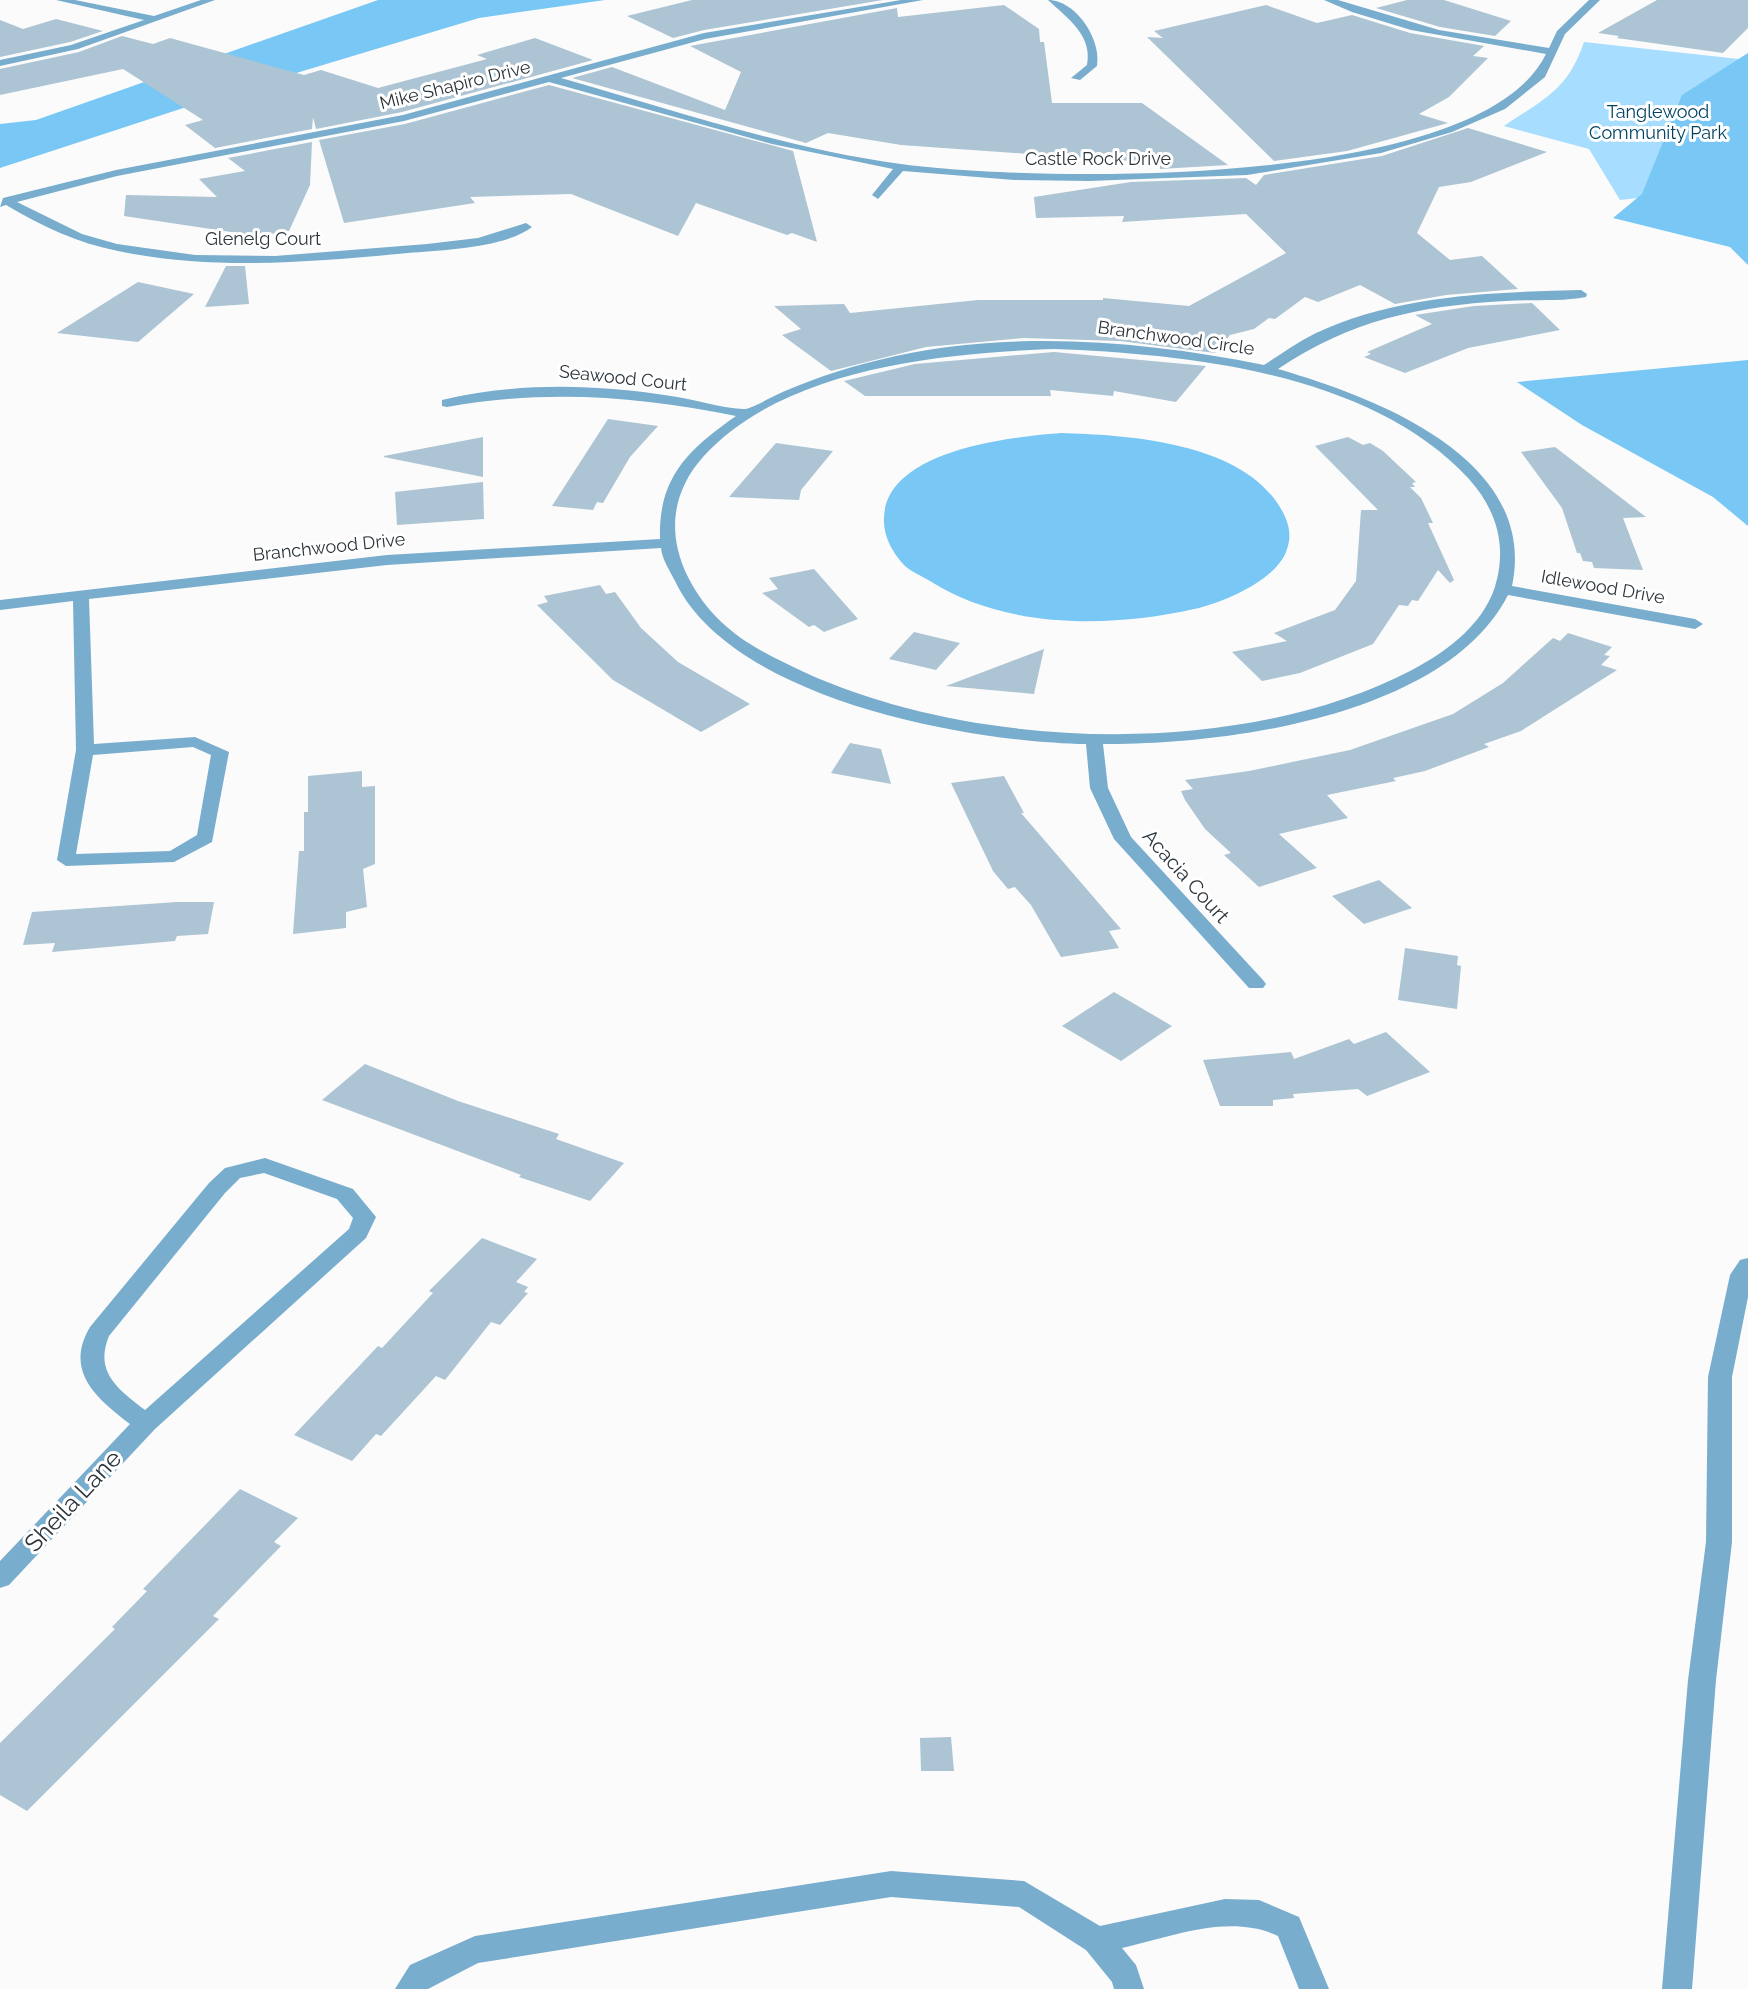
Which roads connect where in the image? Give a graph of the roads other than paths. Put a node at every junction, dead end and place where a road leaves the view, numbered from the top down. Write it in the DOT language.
graph roads {
  1 [pos="61,0"];
  2 [pos="210,0"];
  3 [pos="918,0"];
  4 [pos="1053,0"];
  5 [pos="1329,0"];
  6 [pos="1595,0"];
  7 [pos="155,19"];
  8 [pos="1552,52"];
  9 [pos="0,63"];
  10 [pos="1076,78"];
  11 [pos="551,79"];
  12 [pos="900,167"];
  13 [pos="878,195"];
  14 [pos="4,202"];
  15 [pos="526,227"];
  16 [pos="1581,294"];
  17 [pos="1266,370"];
  18 [pos="447,403"];
  19 [pos="747,414"];
  20 [pos="664,543"];
  21 [pos="1503,589"];
  22 [pos="81,598"];
  23 [pos="0,605"];
  24 [pos="1695,624"];
  25 [pos="1094,738"];
  26 [pos="85,750"];
  27 [pos="1256,984"];
  28 [pos="1748,1266"];
  29 [pos="146,1423"];
  30 [pos="0,1578"];
  31 [pos="1097,1940"];
  32 [pos="410,1989"];
  33 [pos="1129,1989"];
  34 [pos="1314,1989"];
  35 [pos="1677,1989"];
  1 -- 7 [label="street"];
  2 -- 7 [label="street"];
  3 -- 11 [label="street, Mike Shapiro Drive"];
  4 -- 10 [label="street"];
  5 -- 8 [label="street"];
  6 -- 8 [label="street, Castle Rock Drive"];
  7 -- 9 [label="street"];
  8 -- 12 [label="street, Castle Rock Drive"];
  11 -- 12 [label="street, Castle Rock Drive"];
  11 -- 14 [label="street, Mike Shapiro Drive"];
  12 -- 13 [label="street"];
  14 -- 15 [label="street, Glenelg Court"];
  16 -- 17 [label="street"];
  17 -- 19 [label="street, Branchwood Circle"];
  17 -- 21 [label="street, Branchwood Circle"];
  18 -- 19 [label="street, Seawood Court"];
  19 -- 20 [label="street, Branchwood Circle"];
  20 -- 22 [label="street, Branchwood Drive"];
  20 -- 25 [label="street, Branchwood Circle"];
  21 -- 24 [label="street, Idlewood Drive"];
  21 -- 25 [label="street, Branchwood Circle"];
  22 -- 23 [label="street, Branchwood Drive"];
  22 -- 26 [label="street"];
  25 -- 27 [label="street, Acacia Court"];
  26 -- 26 [label="street"];
  28 -- 35 [label="street"];
  29 -- 29 [label="street, Sheila Lane"];
  29 -- 30 [label="street, Sheila Lane"];
  31 -- 32 [label="street"];
  31 -- 33 [label="street"];
  31 -- 34 [label="street"];
}
